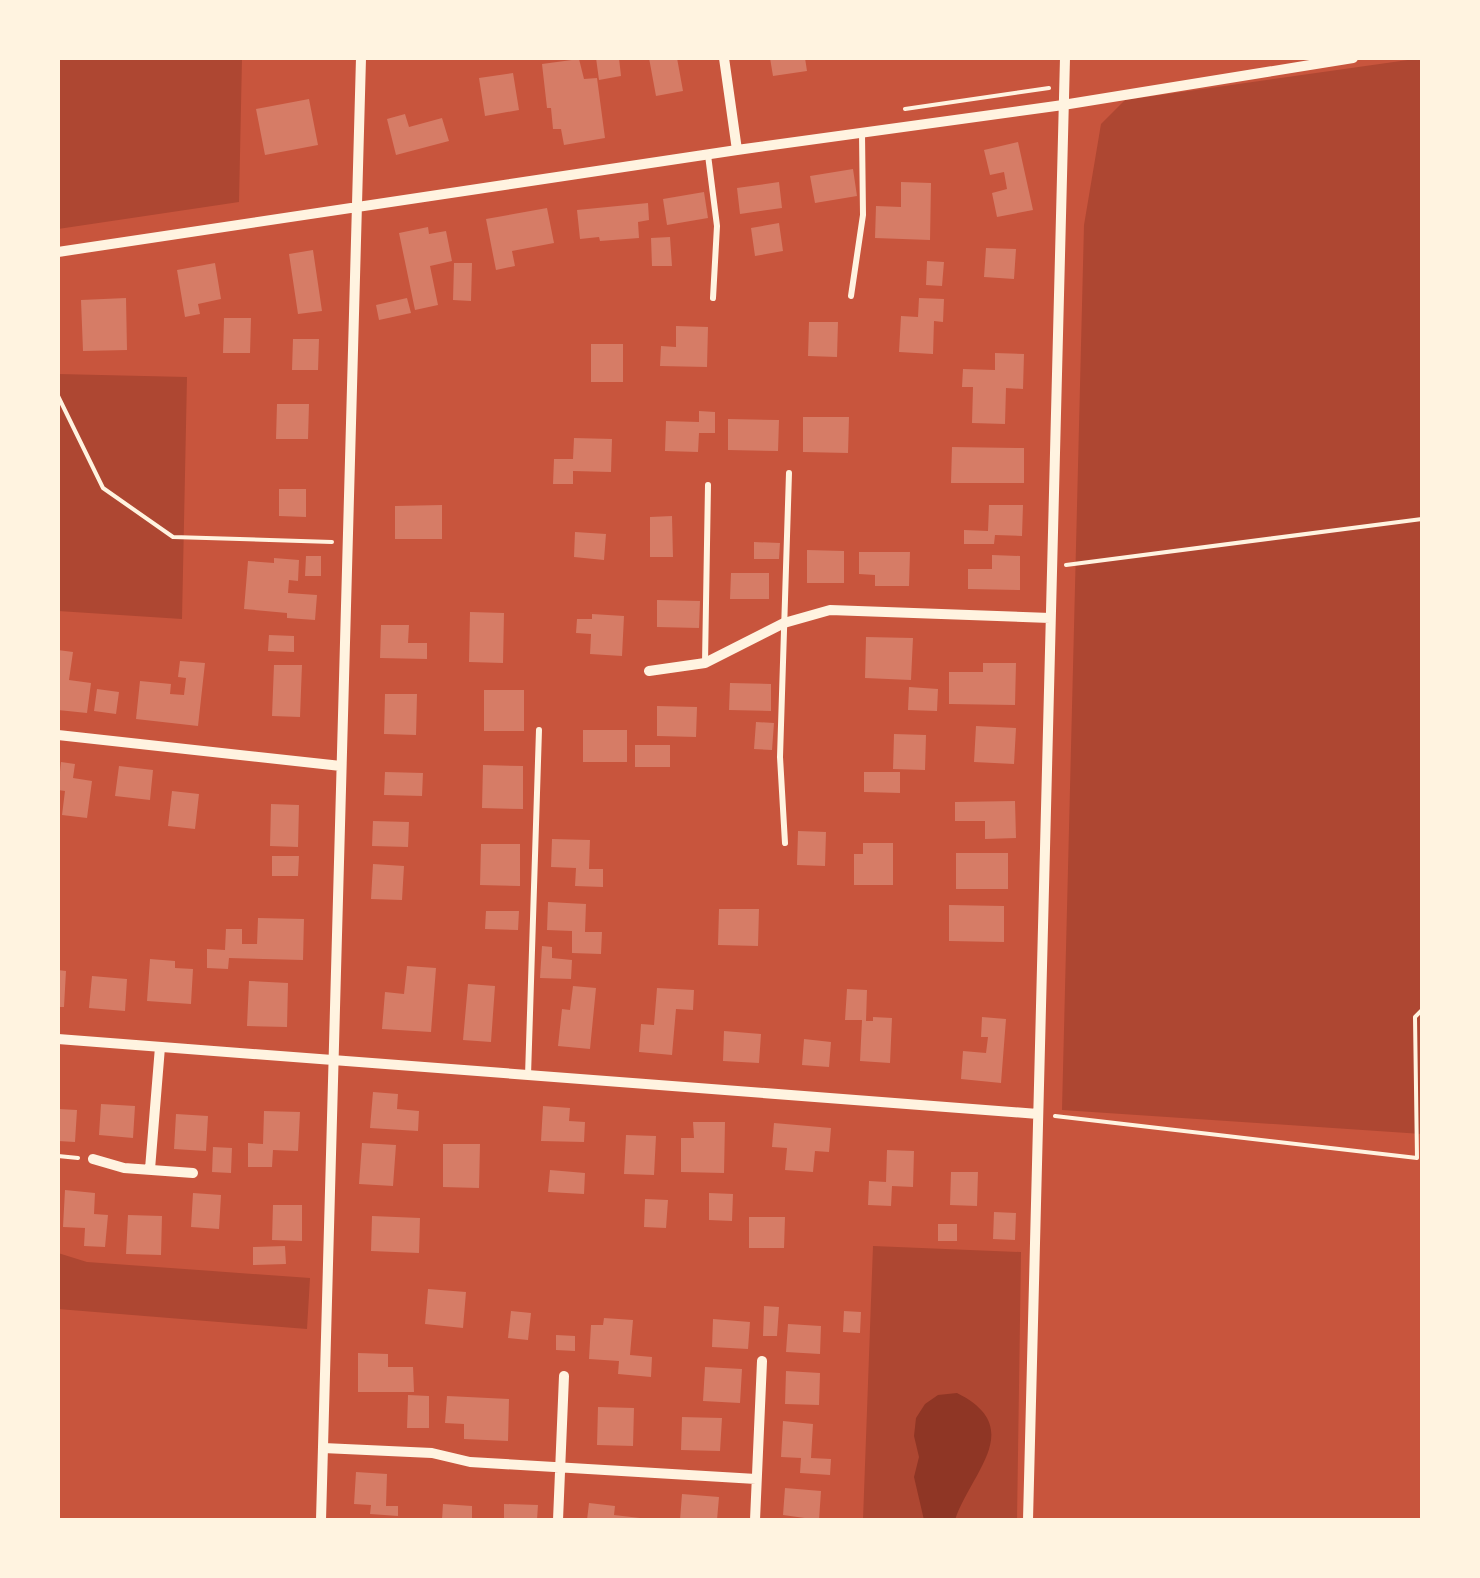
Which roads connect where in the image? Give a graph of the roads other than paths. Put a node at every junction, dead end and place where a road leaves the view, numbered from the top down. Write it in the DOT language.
graph roads {
  1 [pos="361,58"];
  2 [pos="724,58"];
  3 [pos="1065,58"];
  4 [pos="1353,58"];
  5 [pos="1063,104"];
  6 [pos="862,132"];
  7 [pos="737,150"];
  8 [pos="708,155"];
  9 [pos="356,206"];
  10 [pos="58,252"];
  11 [pos="851,296"];
  12 [pos="713,298"];
  13 [pos="790,474"];
  14 [pos="708,485"];
  15 [pos="1050,618"];
  16 [pos="784,623"];
  17 [pos="705,663"];
  18 [pos="648,671"];
  19 [pos="539,730"];
  20 [pos="58,735"];
  21 [pos="340,766"];
  22 [pos="784,843"];
  23 [pos="58,1040"];
  24 [pos="160,1048"];
  25 [pos="333,1061"];
  26 [pos="528,1077"];
  27 [pos="1038,1114"];
  28 [pos="93,1160"];
  29 [pos="150,1169"];
  30 [pos="192,1174"];
  31 [pos="762,1361"];
  32 [pos="564,1376"];
  33 [pos="323,1448"];
  34 [pos="560,1468"];
  35 [pos="756,1479"];
  36 [pos="321,1520"];
  37 [pos="558,1520"];
  38 [pos="755,1520"];
  39 [pos="1028,1520"];
  1 -- 9 [label="street"];
  2 -- 7 [label="street"];
  3 -- 5 [label="street"];
  4 -- 5 [label="street"];
  5 -- 6 [label="street"];
  5 -- 15 [label="street"];
  6 -- 7 [label="street"];
  6 -- 11 [label="lane"];
  7 -- 8 [label="street"];
  8 -- 9 [label="street"];
  8 -- 12 [label="lane"];
  9 -- 10 [label="street"];
  9 -- 21 [label="street"];
  13 -- 16 [label="lane"];
  14 -- 17 [label="lane"];
  15 -- 16 [label="street"];
  15 -- 27 [label="street"];
  16 -- 17 [label="street"];
  16 -- 22 [label="lane"];
  17 -- 18 [label="street"];
  19 -- 26 [label="lane"];
  20 -- 21 [label="street"];
  21 -- 25 [label="street"];
  23 -- 24 [label="street"];
  24 -- 25 [label="street"];
  24 -- 29 [label="street"];
  25 -- 26 [label="street"];
  25 -- 33 [label="street"];
  26 -- 27 [label="street"];
  27 -- 39 [label="street"];
  28 -- 29 [label="street"];
  29 -- 30 [label="street"];
  31 -- 35 [label="street"];
  32 -- 34 [label="street"];
  33 -- 34 [label="street"];
  33 -- 36 [label="street"];
  34 -- 35 [label="street"];
  34 -- 37 [label="street"];
  35 -- 38 [label="street"];
}
